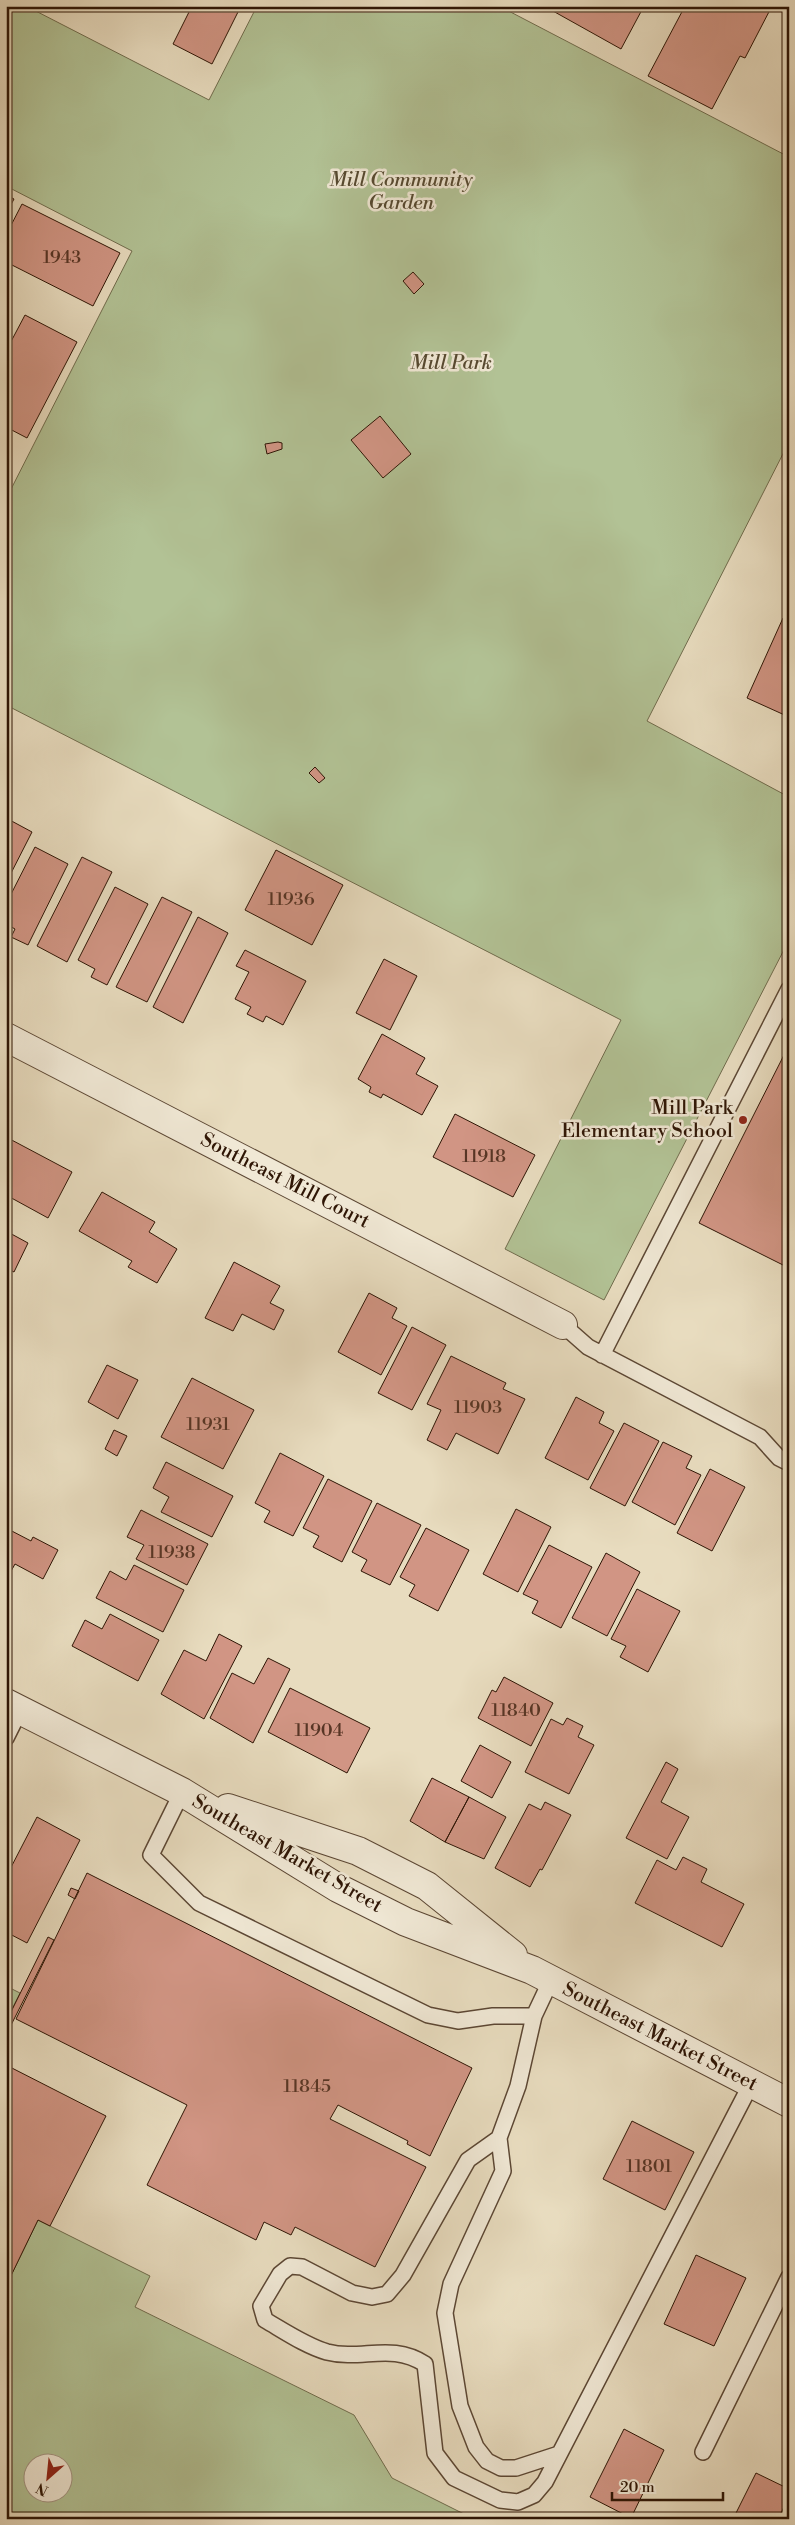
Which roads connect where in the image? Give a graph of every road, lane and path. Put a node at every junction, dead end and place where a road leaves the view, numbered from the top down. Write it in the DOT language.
graph roads {
  1 [pos="789,989"];
  2 [pos="6,1037"];
  3 [pos="563,1325"];
  4 [pos="602,1355"];
  5 [pos="789,1463"];
  6 [pos="13,1706"];
  7 [pos="6,1738"];
  8 [pos="182,1792"];
  9 [pos="542,1975"];
  10 [pos="534,2016"];
  11 [pos="751,2084"];
  12 [pos="789,2103"];
  13 [pos="499,2138"];
  14 [pos="789,2277"];
  15 [pos="703,2452"];
  16 [pos="559,2454"];
  1 -- 4 [label="lane"];
  2 -- 3 [label="street, Southeast Mill Court"];
  3 -- 4 [label="lane"];
  4 -- 5 [label="lane"];
  6 -- 7 [label="lane"];
  6 -- 8 [label="street, Southeast Market Street"];
  8 -- 9 [label="street, Southeast Market Street"];
  8 -- 9 [label="street, Southeast Market Street"];
  8 -- 10 [label="lane"];
  9 -- 10 [label="lane"];
  9 -- 11 [label="street, Southeast Market Street"];
  10 -- 13 [label="lane"];
  11 -- 12 [label="street, Southeast Market Street"];
  11 -- 16 [label="lane"];
  13 -- 16 [label="lane"];
  13 -- 16 [label="lane"];
  14 -- 15 [label="lane"];
}
